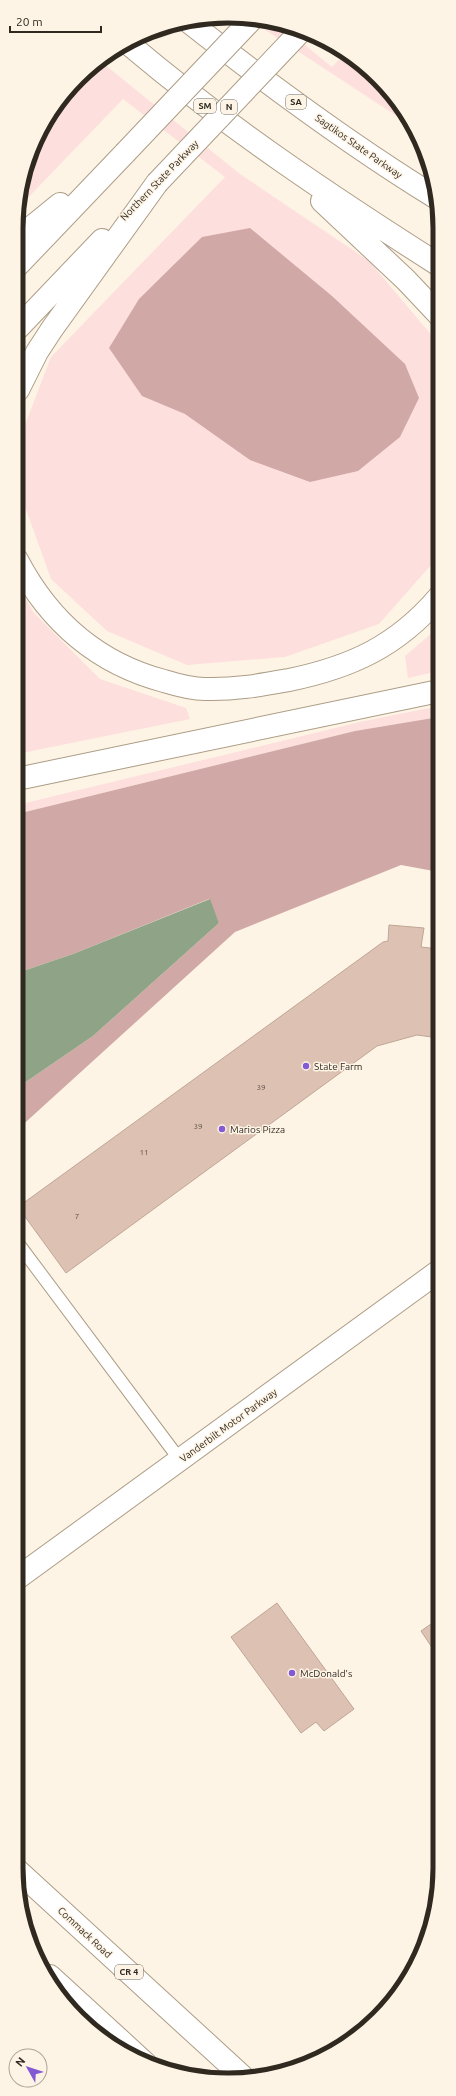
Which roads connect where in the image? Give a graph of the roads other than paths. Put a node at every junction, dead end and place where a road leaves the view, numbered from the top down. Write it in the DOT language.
graph roads {
  1 [pos="247,24"];
  2 [pos="194,26"];
  3 [pos="298,36"];
  4 [pos="133,48"];
  5 [pos="125,153"];
  6 [pos="270,153"];
  7 [pos="405,178"];
  8 [pos="157,183"];
  9 [pos="429,189"];
  10 [pos="430,194"];
  11 [pos="23,234"];
  12 [pos="23,260"];
  13 [pos="433,261"];
  14 [pos="433,309"];
  15 [pos="23,323"];
  16 [pos="23,380"];
  17 [pos="23,570"];
  18 [pos="433,604"];
  19 [pos="433,692"];
  20 [pos="23,778"];
  21 [pos="23,1250"];
  22 [pos="433,1275"];
  23 [pos="180,1460"];
  24 [pos="23,1574"];
  25 [pos="23,1875"];
  26 [pos="60,1985"];
  27 [pos="128,2048"];
  28 [pos="239,2073"];
  1 -- 5 [label="main road, bridge"];
  2 -- 7 [label="main road, Sagtikos State Parkway / SA"];
  3 -- 8 [label="main road, Northern State Parkway / N, bridge"];
  4 -- 6 [label="main road, SM"];
  5 -- 11 [label="main road"];
  5 -- 12 [label="main road"];
  6 -- 13 [label="main road"];
  6 -- 14 [label="main road"];
  7 -- 9 [label="main road"];
  7 -- 10 [label="main road, Sagtikos State Parkway / SA"];
  8 -- 15 [label="main road, Northern State Parkway / N"];
  8 -- 16 [label="main road"];
  17 -- 18 [label="main road"];
  19 -- 20 [label="main road"];
  21 -- 23 [label="lane"];
  22 -- 23 [label="main road, Vanderbilt Motor Parkway"];
  23 -- 24 [label="main road, Vanderbilt Motor Parkway"];
  25 -- 28 [label="main road, Commack Road / CR 4"];
  26 -- 27 [label="main road"];
}
